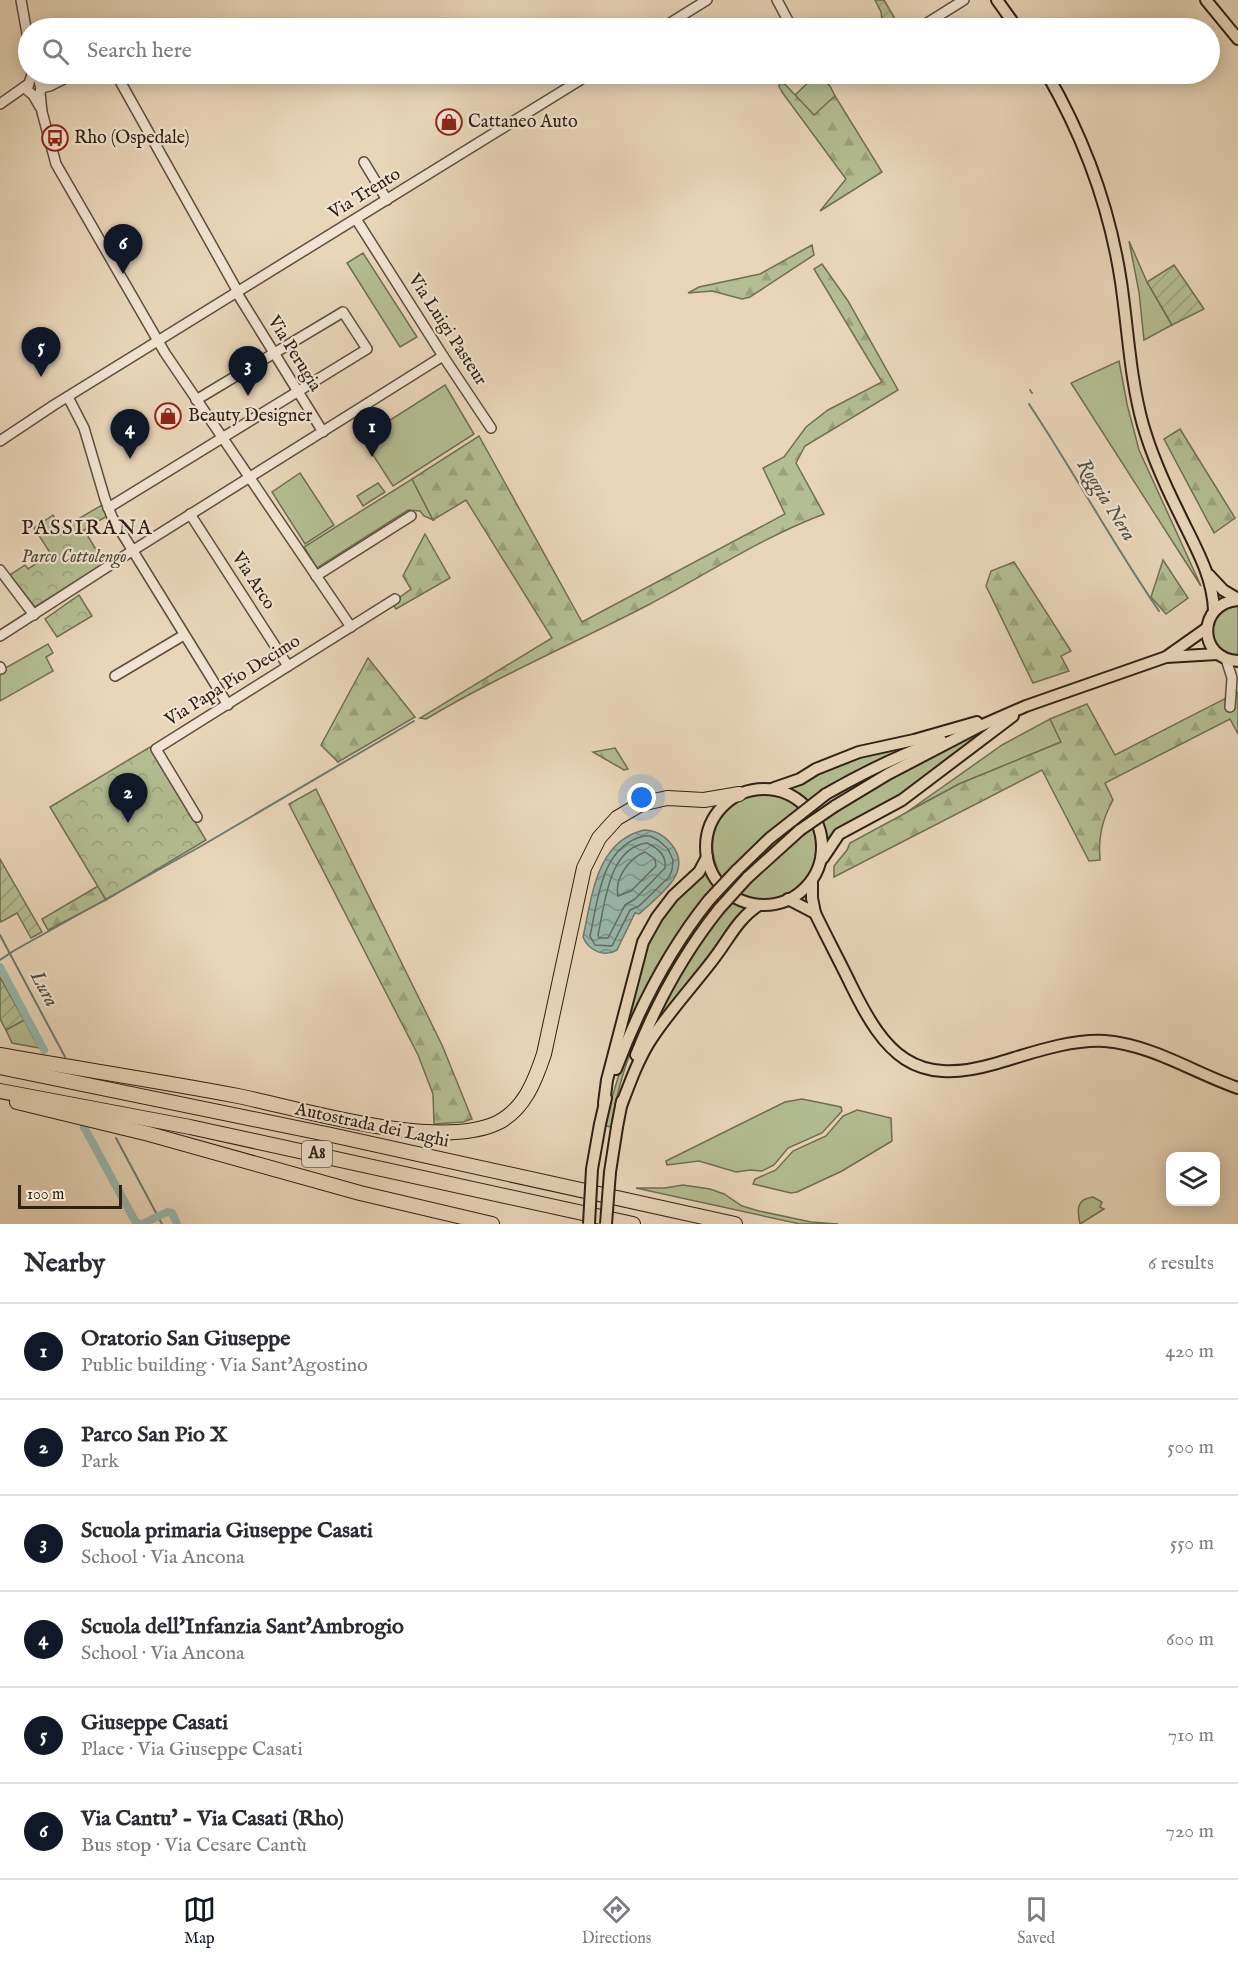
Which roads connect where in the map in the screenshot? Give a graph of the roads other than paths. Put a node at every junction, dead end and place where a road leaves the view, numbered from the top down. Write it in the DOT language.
graph roads {
  1 [pos="21,0"];
  2 [pos="707,0"];
  3 [pos="777,0"];
  4 [pos="964,0"];
  5 [pos="997,0"];
  6 [pos="1206,0"];
  7 [pos="24,18"];
  8 [pos="678,18"];
  9 [pos="787,18"];
  10 [pos="935,18"];
  11 [pos="1010,18"];
  12 [pos="1238,39"];
  13 [pos="54,84"];
  14 [pos="122,84"];
  15 [pos="574,84"];
  16 [pos="1052,84"];
  17 [pos="34,85"];
  18 [pos="0,105"];
  19 [pos="364,162"];
  20 [pos="387,200"];
  21 [pos="356,219"];
  22 [pos="238,293"];
  23 [pos="158,342"];
  24 [pos="274,353"];
  25 [pos="443,356"];
  26 [pos="297,391"];
  27 [pos="68,397"];
  28 [pos="196,400"];
  29 [pos="491,428"];
  30 [pos="323,432"];
  31 [pos="223,439"];
  32 [pos="0,441"];
  33 [pos="250,477"];
  34 [pos="108,508"];
  35 [pos="190,514"];
  36 [pos="411,516"];
  37 [pos="132,551"];
  38 [pos="0,570"];
  39 [pos="1209,575"];
  40 [pos="316,576"];
  41 [pos="395,599"];
  42 [pos="1238,600"];
  43 [pos="1214,610"];
  44 [pos="34,615"];
  45 [pos="351,627"];
  46 [pos="1207,628"];
  47 [pos="184,634"];
  48 [pos="0,636"];
  49 [pos="1166,657"];
  50 [pos="1222,657"];
  51 [pos="1238,661"];
  52 [pos="288,666"];
  53 [pos="1238,669"];
  54 [pos="116,676"];
  55 [pos="1232,678"];
  56 [pos="228,705"];
  57 [pos="1026,706"];
  58 [pos="1230,707"];
  59 [pos="978,727"];
  60 [pos="769,789"];
  61 [pos="739,794"];
  62 [pos="197,816"];
  63 [pos="706,857"];
  64 [pos="819,867"];
  65 [pos="812,880"];
  66 [pos="788,899"];
  67 [pos="759,905"];
  68 [pos="815,913"];
  69 [pos="0,1055"];
  70 [pos="0,1068"];
  71 [pos="1238,1088"];
  72 [pos="0,1092"];
  73 [pos="604,1103"];
  74 [pos="621,1106"];
  75 [pos="429,1210"];
  76 [pos="568,1210"];
  77 [pos="473,1224"];
  78 [pos="492,1224"];
  79 [pos="589,1224"];
  80 [pos="606,1224"];
  81 [pos="633,1224"];
  82 [pos="735,1224"];
  1 -- 7 [label="street"];
  2 -- 8 [label="street"];
  3 -- 9 [label="street"];
  4 -- 10 [label="street"];
  5 -- 11 [label="main road"];
  6 -- 12 [label="main road"];
  13 -- 17 [label="street"];
  14 -- 22 [label="street, Via Perugia"];
  15 -- 20 [label="street, Via Trento"];
  16 -- 39 [label="main road"];
  17 -- 18 [label="street"];
  17 -- 23 [label="street"];
  19 -- 20 [label="street"];
  20 -- 21 [label="street, Via Trento"];
  21 -- 22 [label="street, Via Trento"];
  21 -- 25 [label="street, Via Luigi Pasteur"];
  22 -- 23 [label="street, Via Trento"];
  22 -- 24 [label="street, Via Perugia"];
  23 -- 27 [label="street, Via Trento"];
  23 -- 28 [label="street"];
  24 -- 26 [label="street, Via Perugia"];
  24 -- 26 [label="street"];
  24 -- 28 [label="street"];
  25 -- 29 [label="street, Via Luigi Pasteur"];
  25 -- 30 [label="street"];
  26 -- 30 [label="street, Via Perugia"];
  26 -- 31 [label="street"];
  27 -- 32 [label="street, Via Trento"];
  27 -- 34 [label="street"];
  28 -- 31 [label="street"];
  30 -- 33 [label="street"];
  31 -- 33 [label="street"];
  31 -- 34 [label="street"];
  33 -- 35 [label="street"];
  33 -- 40 [label="street"];
  34 -- 37 [label="street"];
  35 -- 37 [label="street"];
  35 -- 52 [label="street, Via Arco"];
  36 -- 40 [label="street"];
  37 -- 44 [label="street"];
  37 -- 47 [label="street"];
  38 -- 44 [label="street"];
  39 -- 42 [label="main road"];
  39 -- 43 [label="main road"];
  40 -- 45 [label="street"];
  41 -- 45 [label="street, Via Papa Pio Decimo"];
  42 -- 43 [label="main road"];
  43 -- 46 [label="main road"];
  44 -- 48 [label="street"];
  45 -- 52 [label="street, Via Papa Pio Decimo"];
  46 -- 49 [label="main road"];
  46 -- 50 [label="main road"];
  47 -- 54 [label="street"];
  47 -- 56 [label="street"];
  49 -- 50 [label="main road"];
  49 -- 57 [label="main road"];
  50 -- 51 [label="main road"];
  50 -- 55 [label="street"];
  52 -- 56 [label="street, Via Papa Pio Decimo"];
  53 -- 55 [label="street"];
  55 -- 58 [label="street"];
  56 -- 62 [label="street, Via Papa Pio Decimo"];
  57 -- 59 [label="main road"];
  57 -- 60 [label="main road"];
  57 -- 64 [label="main road"];
  59 -- 73 [label="main road, bridge"];
  59 -- 74 [label="main road, bridge"];
  60 -- 61 [label="main road"];
  60 -- 64 [label="main road"];
  61 -- 63 [label="main road"];
  61 -- 69 [label="highway"];
  63 -- 67 [label="main road"];
  63 -- 73 [label="main road"];
  64 -- 65 [label="main road"];
  65 -- 66 [label="main road"];
  65 -- 68 [label="main road"];
  66 -- 67 [label="main road"];
  66 -- 68 [label="main road"];
  67 -- 74 [label="main road"];
  68 -- 71 [label="main road"];
  70 -- 82 [label="highway, Autostrada dei Laghi / A8"];
  72 -- 75 [label="highway"];
  72 -- 76 [label="highway, A8"];
  73 -- 79 [label="main road, bridge"];
  74 -- 80 [label="main road, bridge"];
  75 -- 77 [label="highway"];
  75 -- 78 [label="highway"];
  76 -- 80 [label="highway"];
  76 -- 81 [label="highway, A8"];
}
